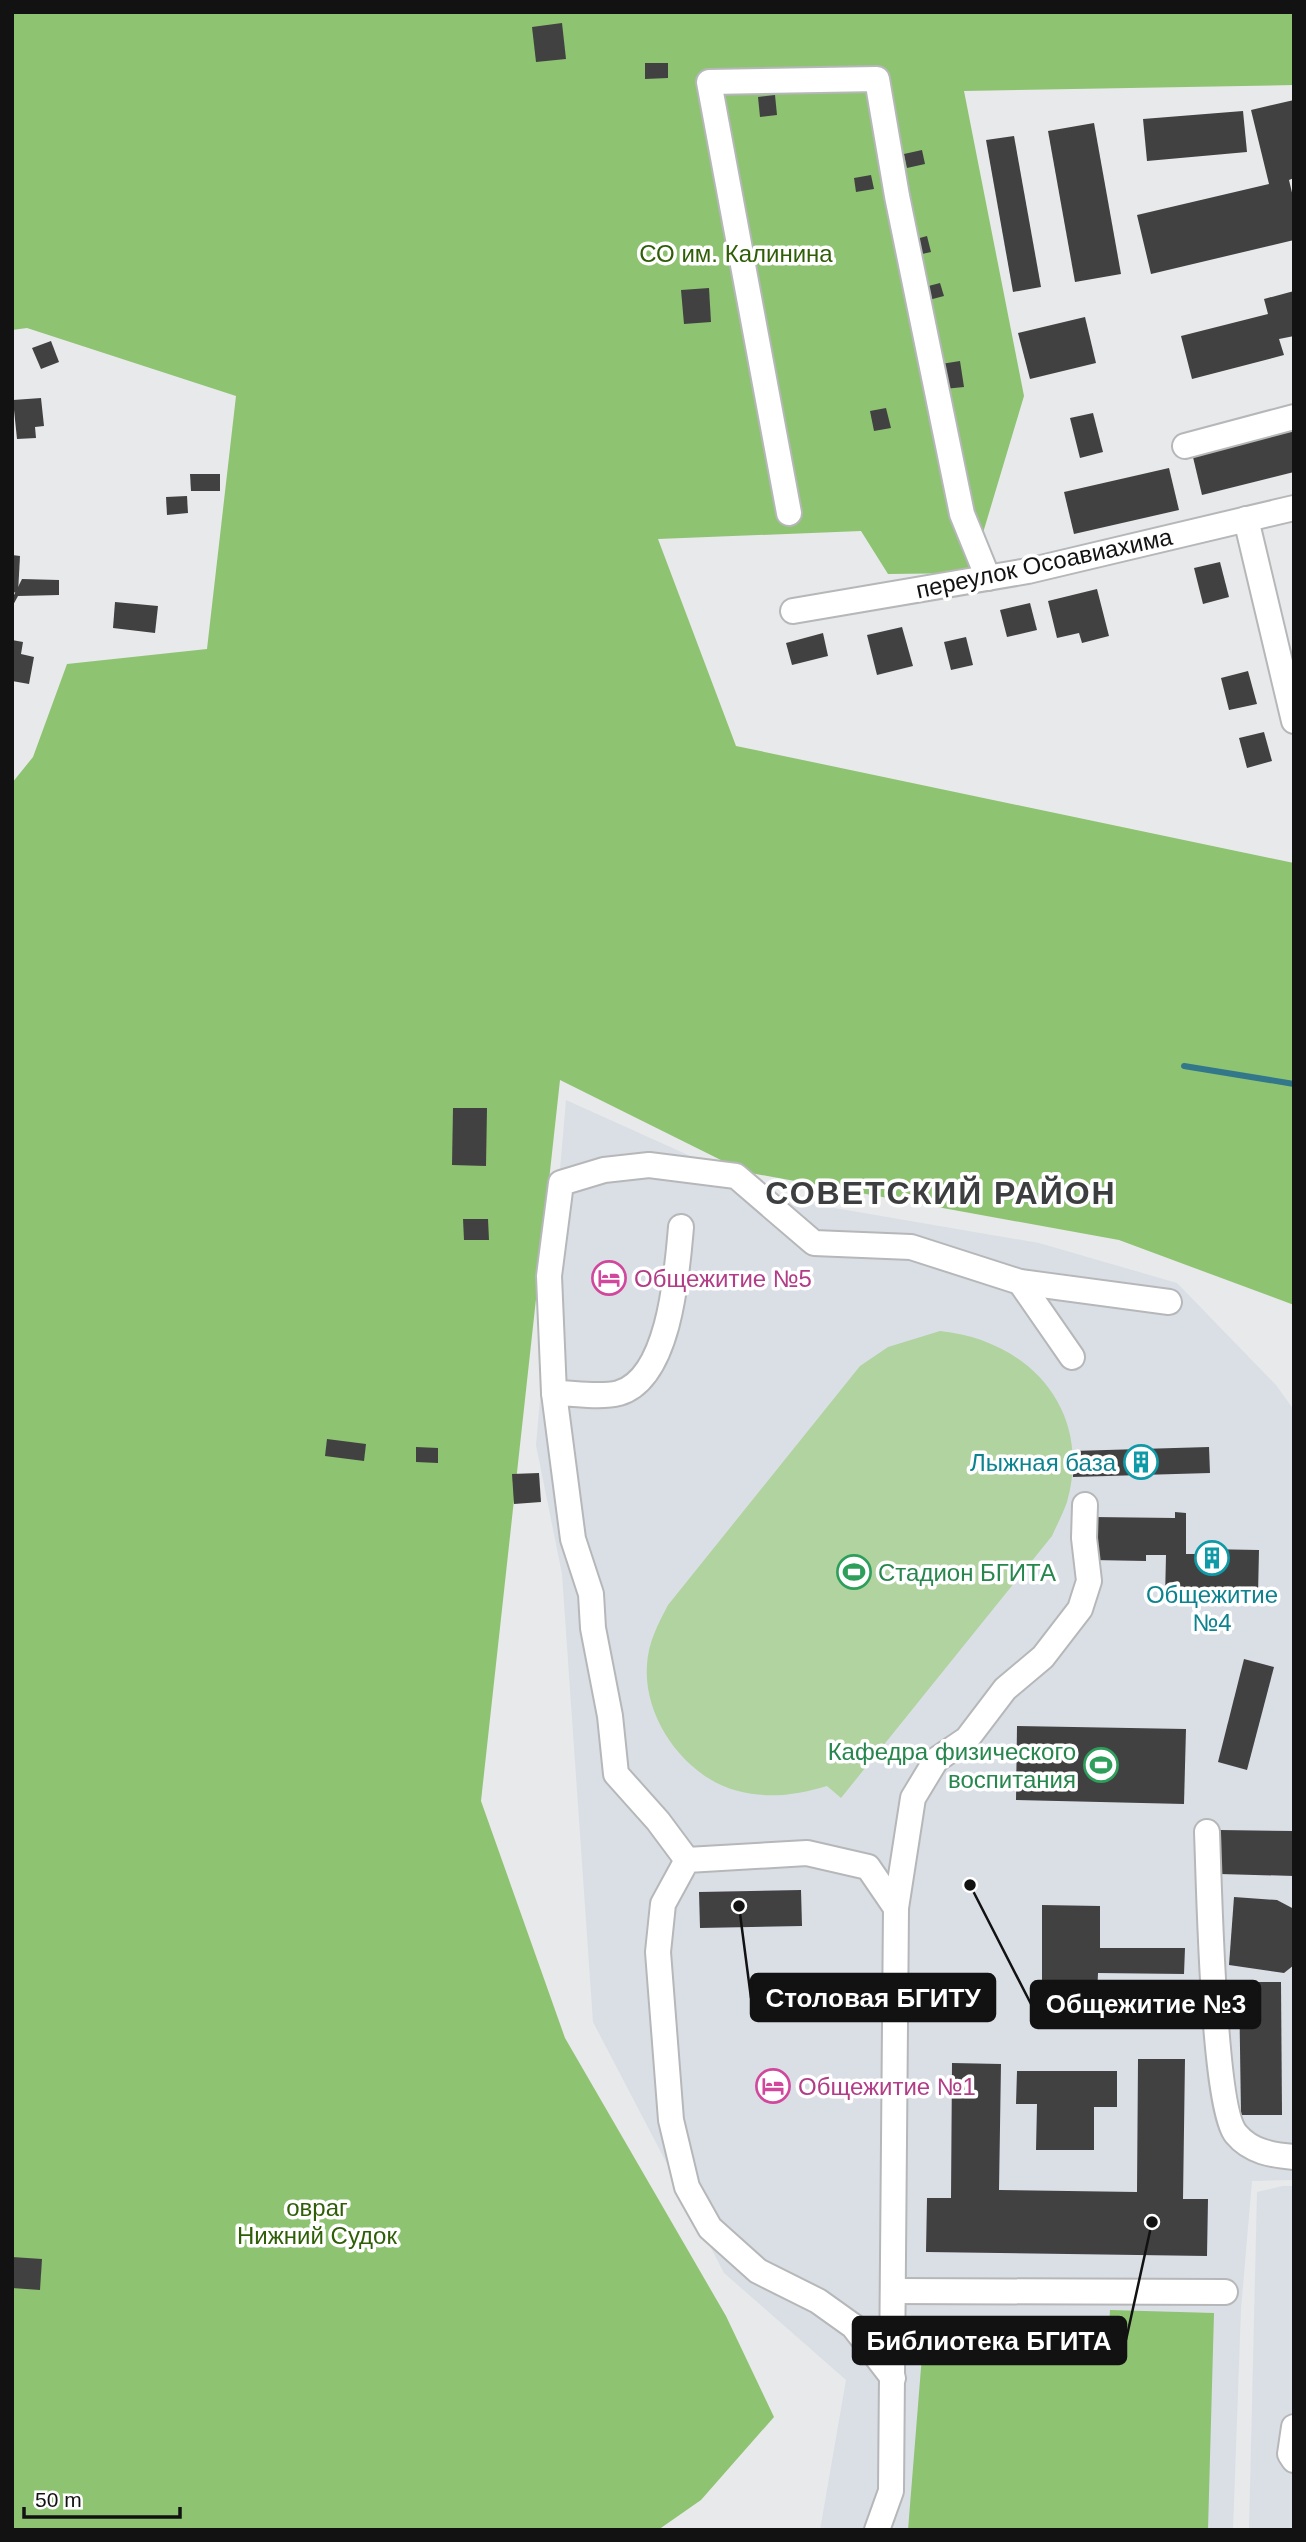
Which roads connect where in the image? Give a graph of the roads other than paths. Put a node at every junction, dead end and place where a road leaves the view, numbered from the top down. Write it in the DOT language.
graph roads {
  1 [pos="1294,417"];
  2 [pos="1185,446"];
  3 [pos="1294,508"];
  4 [pos="789,513"];
  5 [pos="1246,519"];
  6 [pos="988,578"];
  7 [pos="793,611"];
  8 [pos="1294,721"];
  9 [pos="681,1227"];
  10 [pos="1020,1282"];
  11 [pos="1169,1302"];
  12 [pos="1072,1357"];
  13 [pos="554,1394"];
  14 [pos="1085,1505"];
  15 [pos="1207,1832"];
  16 [pos="687,1860"];
  17 [pos="896,1908"];
  18 [pos="1294,2157"];
  19 [pos="893,2291"];
  20 [pos="1225,2292"];
  21 [pos="892,2378"];
  22 [pos="1294,2427"];
  23 [pos="1294,2460"];
  24 [pos="877,2530"];
  1 -- 2 [label="street"];
  3 -- 5 [label="street, переулок Осоавиахима"];
  4 -- 6 [label="street"];
  5 -- 6 [label="street, переулок Осоавиахима"];
  5 -- 8 [label="street"];
  6 -- 7 [label="street, переулок Осоавиахима"];
  9 -- 13 [label="street"];
  10 -- 11 [label="street"];
  10 -- 12 [label="street"];
  10 -- 13 [label="street"];
  13 -- 16 [label="street"];
  14 -- 17 [label="street"];
  15 -- 18 [label="street"];
  16 -- 17 [label="street"];
  16 -- 21 [label="street"];
  17 -- 19 [label="street"];
  19 -- 20 [label="street"];
  19 -- 21 [label="street"];
  21 -- 24 [label="street"];
  22 -- 23 [label="street"];
}
